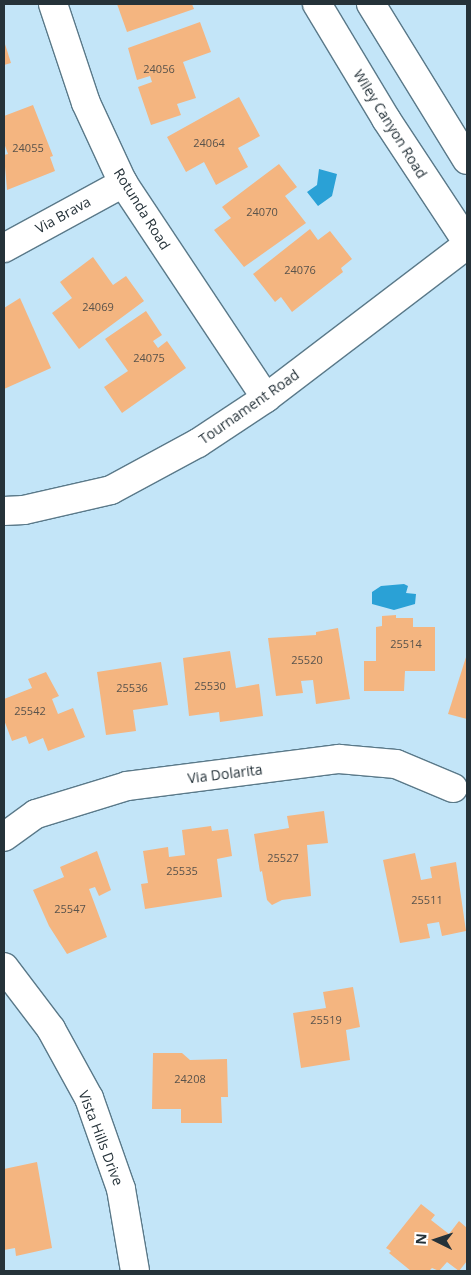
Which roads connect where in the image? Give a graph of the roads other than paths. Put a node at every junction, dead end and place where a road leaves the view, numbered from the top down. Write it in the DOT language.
graph roads {
  1 [pos="53,4"];
  2 [pos="317,4"];
  3 [pos="371,4"];
  4 [pos="467,160"];
  5 [pos="123,183"];
  6 [pos="464,233"];
  7 [pos="4,248"];
  8 [pos="266,398"];
  9 [pos="4,511"];
  10 [pos="453,788"];
  11 [pos="4,837"];
  12 [pos="4,967"];
  13 [pos="135,1271"];
  1 -- 5 [label="street, Rotunda Road"];
  2 -- 6 [label="street, Wiley Canyon Road"];
  3 -- 4 [label="street"];
  5 -- 7 [label="street, Via Brava"];
  5 -- 8 [label="street, Rotunda Road"];
  6 -- 8 [label="street, Tournament Road"];
  8 -- 9 [label="street, Tournament Road"];
  10 -- 11 [label="street, Via Dolarita"];
  12 -- 13 [label="street, Vista Hills Drive"];
}
